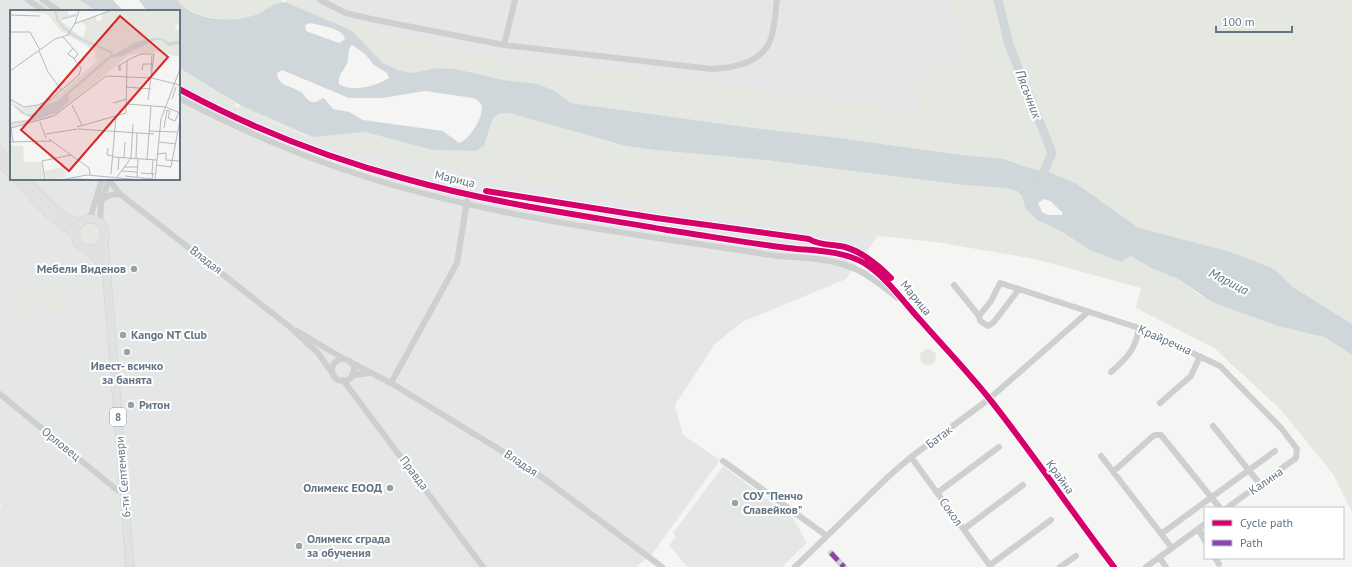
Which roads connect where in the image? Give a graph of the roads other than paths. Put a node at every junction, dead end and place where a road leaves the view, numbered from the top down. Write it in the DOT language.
graph roads {
  1 [pos="28,0"];
  2 [pos="43,0"];
  3 [pos="320,0"];
  4 [pos="515,0"];
  5 [pos="777,0"];
  6 [pos="43,10"];
  7 [pos="58,10"];
  8 [pos="504,45"];
  9 [pos="180,90"];
  10 [pos="180,98"];
  11 [pos="0,152"];
  12 [pos="0,162"];
  13 [pos="10,163"];
  14 [pos="10,173"];
  15 [pos="17,180"];
  16 [pos="25,180"];
  17 [pos="102,180"];
  18 [pos="109,180"];
  19 [pos="110,180"];
  20 [pos="120,194"];
  21 [pos="468,194"];
  22 [pos="102,199"];
  23 [pos="466,203"];
  24 [pos="90,219"];
  25 [pos="100,223"];
  26 [pos="78,225"];
  27 [pos="76,235"];
  28 [pos="104,240"];
  29 [pos="88,248"];
  30 [pos="105,268"];
  31 [pos="954,285"];
  32 [pos="1019,289"];
  33 [pos="903,301"];
  34 [pos="1088,312"];
  35 [pos="979,316"];
  36 [pos="290,327"];
  37 [pos="1139,328"];
  38 [pos="1200,356"];
  39 [pos="344,359"];
  40 [pos="350,362"];
  41 [pos="1111,372"];
  42 [pos="332,373"];
  43 [pos="370,373"];
  44 [pos="352,375"];
  45 [pos="343,380"];
  46 [pos="391,383"];
  47 [pos="0,394"];
  48 [pos="989,399"];
  49 [pos="1160,403"];
  50 [pos="1213,426"];
  51 [pos="999,447"];
  52 [pos="1297,449"];
  53 [pos="1275,451"];
  54 [pos="1101,456"];
  55 [pos="911,457"];
  56 [pos="723,461"];
  57 [pos="1248,470"];
  58 [pos="1114,471"];
  59 [pos="1260,484"];
  60 [pos="1023,486"];
  61 [pos="124,490"];
  62 [pos="937,493"];
  63 [pos="1211,497"];
  64 [pos="1219,507"];
  65 [pos="1228,507"];
  66 [pos="1051,520"];
  67 [pos="1204,525"];
  68 [pos="964,529"];
  69 [pos="1198,529"];
  70 [pos="1161,534"];
  71 [pos="827,536"];
  72 [pos="1204,539"];
  73 [pos="1172,548"];
  74 [pos="831,553"];
  75 [pos="1076,556"];
  76 [pos="1159,557"];
  77 [pos="656,562"];
  78 [pos="990,566"];
  79 [pos="130,567"];
  80 [pos="483,567"];
  81 [pos="650,567"];
  82 [pos="662,567"];
  83 [pos="796,567"];
  84 [pos="844,567"];
  85 [pos="1060,567"];
  86 [pos="1114,567"];
  87 [pos="1146,567"];
  88 [pos="1166,567"];
  1 -- 6 [label="street"];
  2 -- 7 [label="street"];
  3 -- 8 [label="street"];
  4 -- 8 [label="street"];
  5 -- 8 [label="street"];
  9 -- 21 [label="street, Марица"];
  10 -- 23 [label="street, Марица"];
  11 -- 13 [label="main road"];
  12 -- 14 [label="main road"];
  15 -- 27 [label="main road"];
  16 -- 26 [label="main road"];
  17 -- 24 [label="street"];
  18 -- 22 [label="street"];
  19 -- 20 [label="street, Владая"];
  20 -- 22 [label="street"];
  20 -- 36 [label="street, Владая"];
  21 -- 23 [label="street"];
  21 -- 33 [label="street, Марица"];
  22 -- 25 [label="street"];
  23 -- 33 [label="street, Марица"];
  23 -- 46 [label="street"];
  24 -- 25 [label="main road"];
  24 -- 26 [label="main road"];
  25 -- 28 [label="main road, 8"];
  26 -- 27 [label="main road"];
  27 -- 29 [label="main road"];
  28 -- 29 [label="main road"];
  28 -- 30 [label="main road, 6-ти Септември / 8"];
  29 -- 30 [label="main road"];
  30 -- 61 [label="main road, 6-ти Септември / 8"];
  31 -- 35 [label="street"];
  32 -- 34 [label="street, Крайречна"];
  32 -- 35 [label="street, Крайречна"];
  32 -- 35 [label="street"];
  33 -- 48 [label="street, Марица"];
  34 -- 37 [label="street, Крайречна"];
  34 -- 48 [label="street, Батак"];
  36 -- 39 [label="street, Владая"];
  36 -- 42 [label="street, Владая"];
  37 -- 38 [label="street, Крайречна"];
  37 -- 41 [label="street"];
  38 -- 49 [label="street"];
  38 -- 52 [label="street, Крайречна"];
  39 -- 40 [label="street, Владая"];
  39 -- 42 [label="street"];
  40 -- 43 [label="street, Владая"];
  40 -- 44 [label="street"];
  42 -- 45 [label="street, Владая"];
  43 -- 44 [label="street"];
  43 -- 46 [label="street, Владая"];
  44 -- 45 [label="street"];
  45 -- 80 [label="street, Правда"];
  46 -- 77 [label="street, Владая"];
  47 -- 61 [label="street, Орловец"];
  48 -- 55 [label="street, Батак"];
  48 -- 86 [label="street, Крайна"];
  50 -- 57 [label="street"];
  51 -- 62 [label="street"];
  52 -- 59 [label="street, Калина"];
  53 -- 57 [label="street"];
  54 -- 58 [label="street"];
  55 -- 62 [label="street, Сокол"];
  55 -- 71 [label="street, Батак"];
  56 -- 71 [label="street"];
  57 -- 59 [label="street"];
  57 -- 63 [label="street"];
  58 -- 63 [label="street"];
  58 -- 70 [label="street"];
  59 -- 65 [label="street, Калина"];
  60 -- 68 [label="street"];
  61 -- 79 [label="main road, 6-ти Септември / 8"];
  62 -- 68 [label="street, Сокол"];
  63 -- 64 [label="street"];
  63 -- 70 [label="street"];
  66 -- 78 [label="street"];
  67 -- 69 [label="street"];
  68 -- 78 [label="street, Сокол"];
  69 -- 72 [label="street"];
  69 -- 73 [label="street"];
  70 -- 73 [label="street"];
  71 -- 83 [label="street, Батак"];
  73 -- 76 [label="street"];
  74 -- 84 [label="street"];
  75 -- 85 [label="street"];
  76 -- 87 [label="street"];
  76 -- 88 [label="street"];
  77 -- 81 [label="street"];
  77 -- 82 [label="street, Владая"];
}
